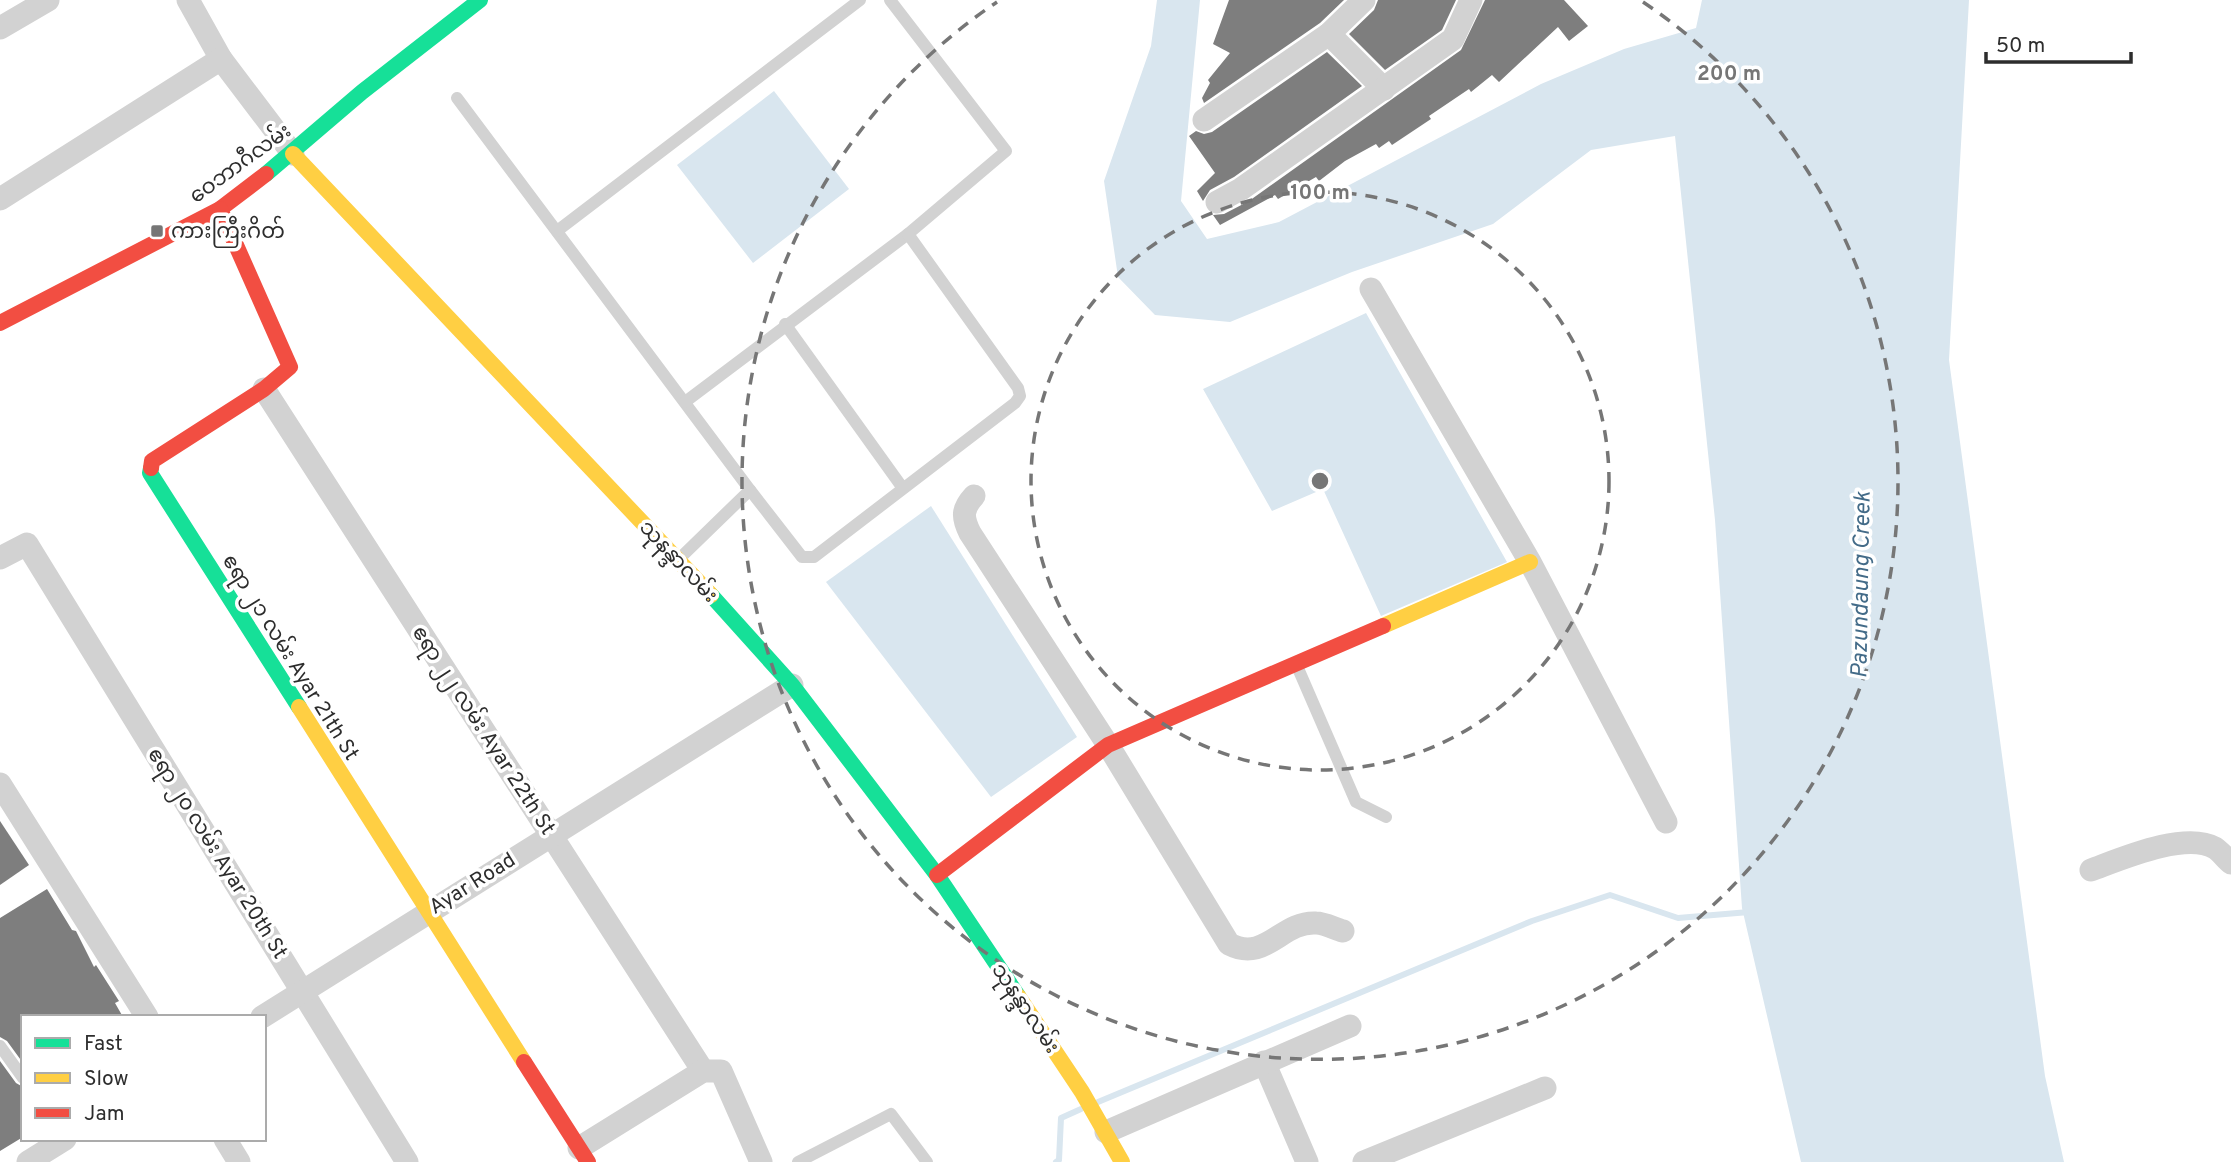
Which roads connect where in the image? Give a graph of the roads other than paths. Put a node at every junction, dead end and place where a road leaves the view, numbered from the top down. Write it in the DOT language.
graph roads {
  1 [pos="48,0"];
  2 [pos="188,0"];
  3 [pos="860,0"];
  4 [pos="890,0"];
  5 [pos="1364,0"];
  6 [pos="1471,0"];
  7 [pos="478,1"];
  8 [pos="0,28"];
  9 [pos="1329,34"];
  10 [pos="221,58"];
  11 [pos="1384,89"];
  12 [pos="457,98"];
  13 [pos="1204,120"];
  14 [pos="293,154"];
  15 [pos="0,199"];
  16 [pos="1217,202"];
  17 [pos="219,209"];
  18 [pos="557,231"];
  19 [pos="908,234"];
  20 [pos="1371,289"];
  21 [pos="0,323"];
  22 [pos="785,324"];
  23 [pos="264,389"];
  24 [pos="685,402"];
  25 [pos="902,487"];
  26 [pos="750,490"];
  27 [pos="974,496"];
  28 [pos="0,558"];
  29 [pos="679,559"];
  30 [pos="1530,562"];
  31 [pos="1296,663"];
  32 [pos="792,685"];
  33 [pos="1108,744"];
  34 [pos="0,784"];
  35 [pos="1386,817"];
  36 [pos="1666,822"];
  37 [pos="551,833"];
  38 [pos="2231,863"];
  39 [pos="2091,870"];
  40 [pos="937,875"];
  41 [pos="427,911"];
  42 [pos="1343,931"];
  43 [pos="303,990"];
  44 [pos="145,1015"];
  45 [pos="265,1015"];
  46 [pos="1350,1026"];
  47 [pos="0,1045"];
  48 [pos="1264,1062"];
  49 [pos="703,1071"];
  50 [pos="21,1075"];
  51 [pos="1545,1088"];
  52 [pos="1106,1132"];
  53 [pos="62,1141"];
  54 [pos="226,1141"];
  55 [pos="583,1155"];
  56 [pos="28,1162"];
  57 [pos="239,1162"];
  58 [pos="407,1162"];
  59 [pos="761,1162"];
  60 [pos="798,1162"];
  61 [pos="927,1162"];
  62 [pos="1122,1162"];
  63 [pos="1307,1162"];
  64 [pos="1364,1162"];
  1 -- 8 [label="street"];
  2 -- 10 [label="street, သုနန္ဒာလမ်း"];
  3 -- 18 [label="lane"];
  4 -- 19 [label="lane"];
  5 -- 9 [label="street"];
  6 -- 11 [label="street"];
  7 -- 14 [label="main road, ဝေဘာဂီလမ်း"];
  9 -- 11 [label="street"];
  9 -- 13 [label="street"];
  10 -- 14 [label="street, သုနန္ဒာလမ်း"];
  10 -- 15 [label="street"];
  11 -- 16 [label="street"];
  12 -- 18 [label="lane"];
  14 -- 17 [label="main road, ဝေဘာဂီလမ်း"];
  14 -- 29 [label="main road, သုနန္ဒာလမ်း"];
  17 -- 21 [label="main road, ဝေဘာဂီလမ်း"];
  17 -- 23 [label="main road, ဧရာ ၂၁ လမ်း Ayar 21th St"];
  18 -- 24 [label="lane"];
  19 -- 22 [label="lane"];
  19 -- 25 [label="lane"];
  20 -- 30 [label="street"];
  22 -- 24 [label="lane"];
  22 -- 25 [label="lane"];
  23 -- 37 [label="street, ဧရာ ၂၂ လမ်း Ayar 22th St"];
  23 -- 41 [label="main road, ဧရာ ၂၁ လမ်း Ayar 21th St"];
  24 -- 26 [label="lane"];
  25 -- 26 [label="lane"];
  26 -- 29 [label="lane"];
  27 -- 33 [label="street"];
  28 -- 43 [label="street, ဧရာ ၂၀ လမ်း Ayar 20th St"];
  29 -- 32 [label="main road, သုနန္ဒာလမ်း"];
  30 -- 31 [label="main road"];
  30 -- 36 [label="street"];
  31 -- 33 [label="main road"];
  31 -- 35 [label="lane"];
  32 -- 37 [label="street, Ayar Road"];
  32 -- 40 [label="main road, သုနန္ဒာလမ်း"];
  33 -- 40 [label="main road"];
  33 -- 42 [label="street"];
  34 -- 44 [label="street"];
  37 -- 41 [label="street, Ayar Road"];
  37 -- 49 [label="street, ဧရာ ၂၂ လမ်း Ayar 22th St"];
  38 -- 39 [label="street"];
  40 -- 52 [label="main road, သုနန္ဒာလမ်း"];
  41 -- 43 [label="street, Ayar Road"];
  41 -- 55 [label="main road, ဧရာ ၂၁ လမ်း Ayar 21th St"];
  43 -- 45 [label="street, Ayar Road"];
  43 -- 58 [label="street, ဧရာ ၂၀ လမ်း Ayar 20th St"];
  46 -- 48 [label="street"];
  47 -- 50 [label="lane"];
  48 -- 52 [label="street"];
  48 -- 63 [label="street"];
  49 -- 55 [label="street"];
  49 -- 59 [label="street"];
  51 -- 64 [label="street"];
  52 -- 62 [label="main road, သုနန္ဒာလမ်း"];
  53 -- 56 [label="street"];
  54 -- 57 [label="street"];
  60 -- 61 [label="lane"];
}
